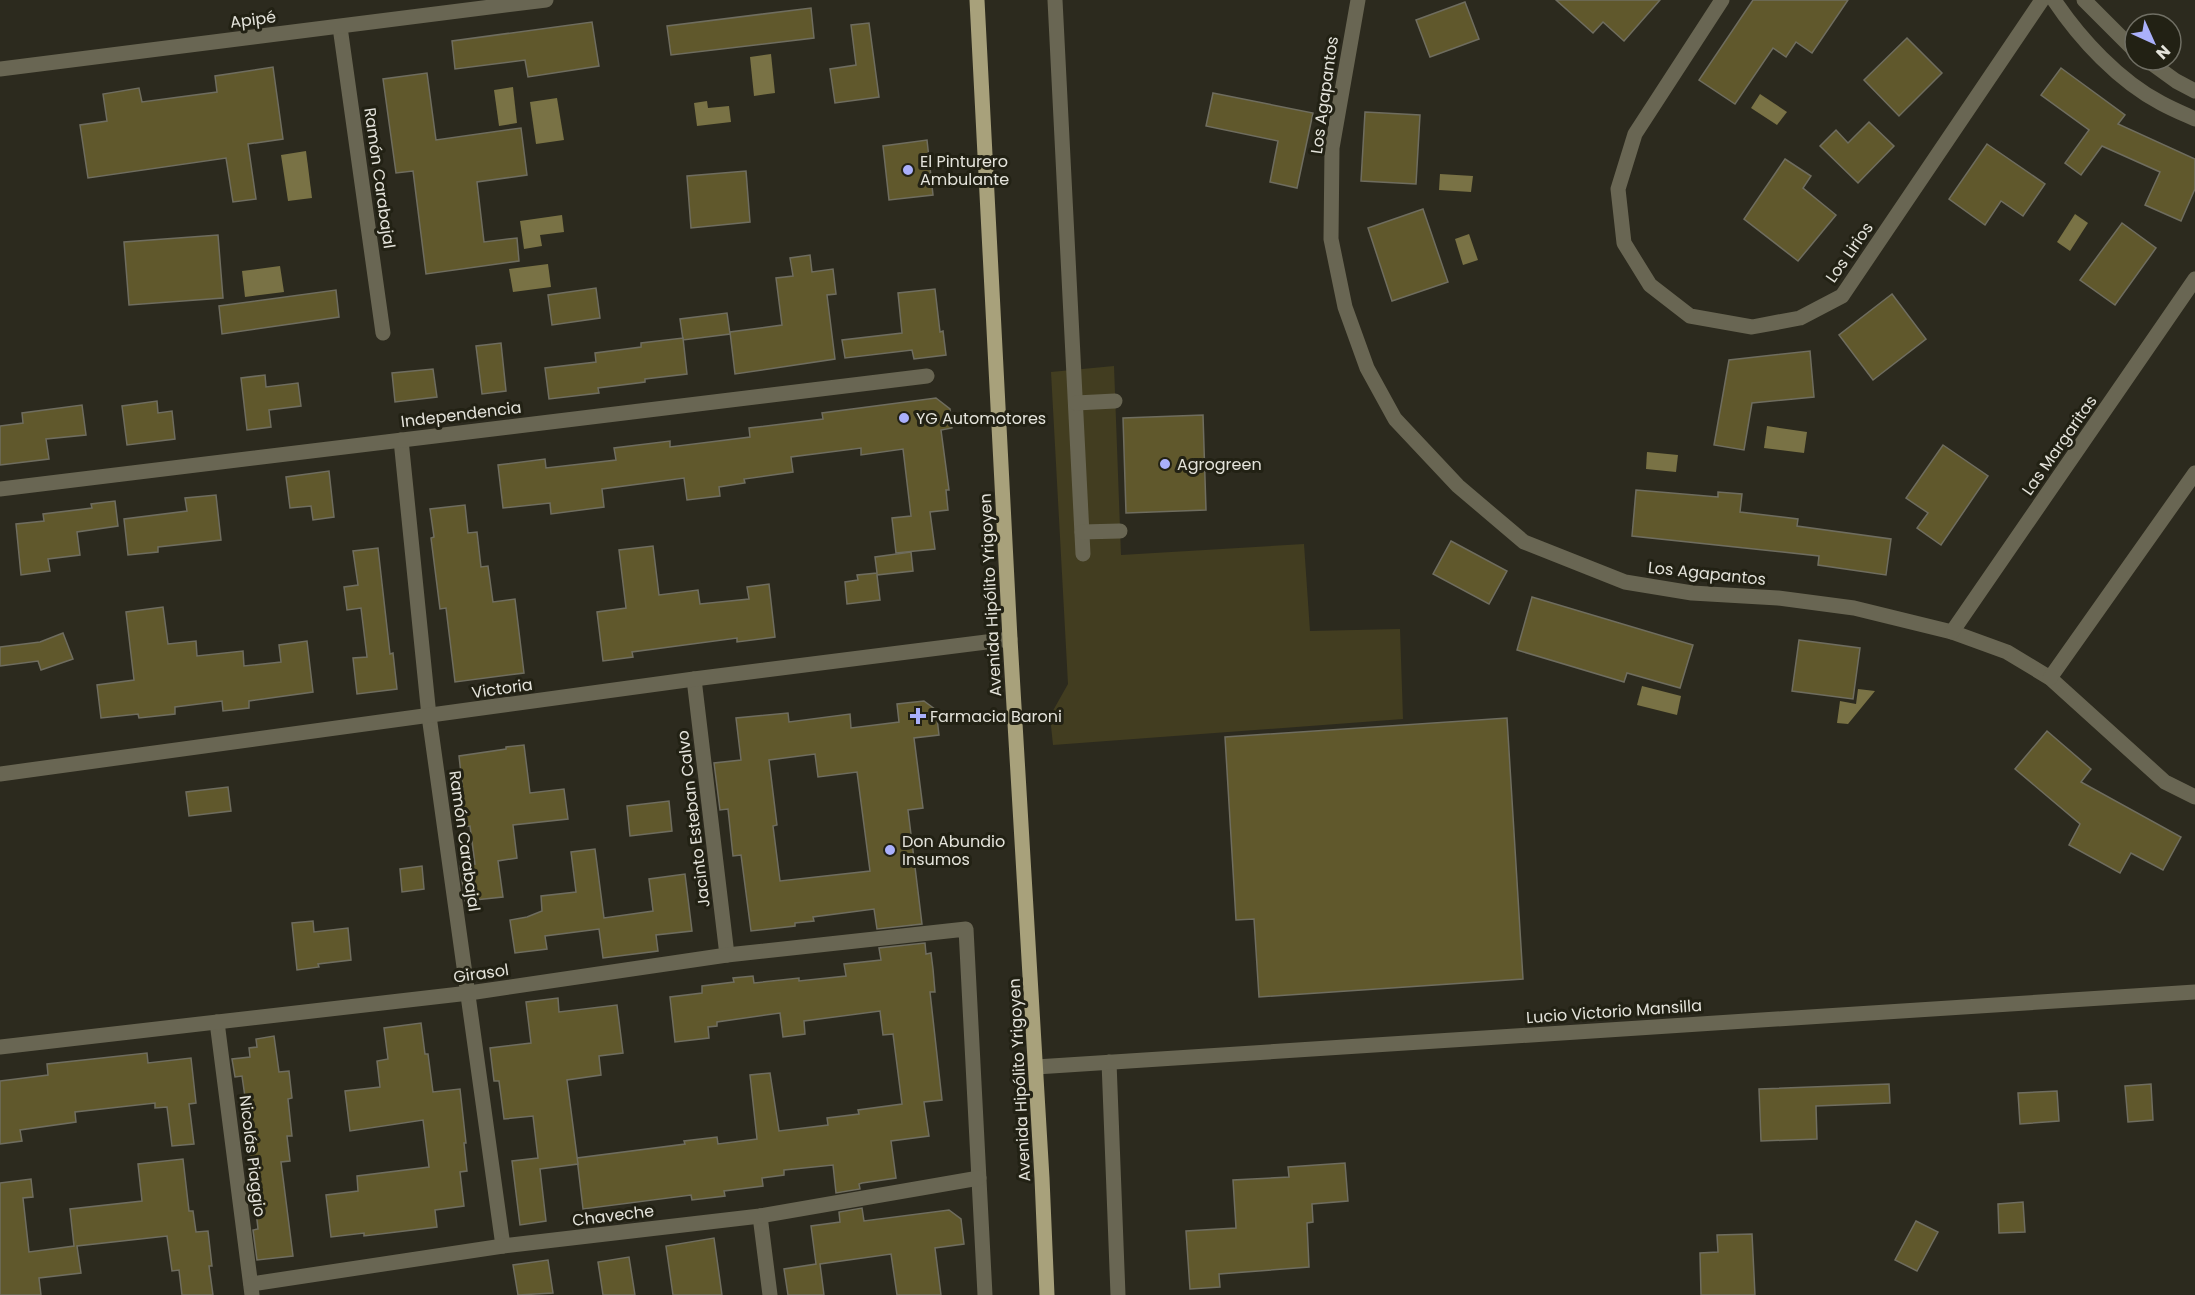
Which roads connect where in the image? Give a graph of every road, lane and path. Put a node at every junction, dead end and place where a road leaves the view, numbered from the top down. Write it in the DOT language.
graph roads {
  1 [pos="546,0"];
  2 [pos="977,0"];
  3 [pos="1055,0"];
  4 [pos="1358,0"];
  5 [pos="1722,0"];
  6 [pos="2042,0"];
  7 [pos="2054,0"];
  8 [pos="2084,0"];
  9 [pos="340,27"];
  10 [pos="2123,39"];
  11 [pos="0,69"];
  12 [pos="2164,72"];
  13 [pos="2195,91"];
  14 [pos="2195,119"];
  15 [pos="2195,279"];
  16 [pos="383,333"];
  17 [pos="927,376"];
  18 [pos="1115,401"];
  19 [pos="1076,403"];
  20 [pos="401,440"];
  21 [pos="2195,473"];
  22 [pos="0,489"];
  23 [pos="1120,531"];
  24 [pos="1082,532"];
  25 [pos="1083,554"];
  26 [pos="1952,632"];
  27 [pos="1010,639"];
  28 [pos="2050,678"];
  29 [pos="694,679"];
  30 [pos="429,716"];
  31 [pos="0,774"];
  32 [pos="2195,797"];
  33 [pos="727,955"];
  34 [pos="2195,992"];
  35 [pos="469,993"];
  36 [pos="218,1022"];
  37 [pos="0,1047"];
  38 [pos="1109,1062"];
  39 [pos="1036,1067"];
  40 [pos="980,1178"];
  41 [pos="760,1216"];
  42 [pos="503,1246"];
  43 [pos="252,1290"];
  44 [pos="770,1295"];
  45 [pos="985,1295"];
  46 [pos="1047,1295"];
  47 [pos="1118,1295"];
  1 -- 9 [label="street, Apipé"];
  2 -- 27 [label="main road, Avenida Hipólito Yrigoyen"];
  3 -- 19 [label="street"];
  4 -- 26 [label="street, Los Agapantos"];
  5 -- 6 [label="street, Los Lirios"];
  7 -- 14 [label="street"];
  8 -- 10 [label="street"];
  9 -- 11 [label="street, Apipé"];
  9 -- 16 [label="street, Ramón Carabajal"];
  12 -- 13 [label="street"];
  15 -- 26 [label="street, Las Margaritas"];
  17 -- 20 [label="street, Independencia"];
  18 -- 19 [label="street"];
  19 -- 24 [label="street"];
  20 -- 22 [label="street, Independencia"];
  20 -- 30 [label="street, Ramón Carabajal"];
  21 -- 28 [label="street"];
  23 -- 24 [label="street"];
  24 -- 25 [label="street"];
  26 -- 28 [label="street, Los Agapantos"];
  27 -- 29 [label="street, Victoria"];
  27 -- 39 [label="main road, Avenida Hipólito Yrigoyen"];
  28 -- 32 [label="street, Los Agapantos"];
  29 -- 30 [label="street, Victoria"];
  29 -- 33 [label="street, Jacinto Esteban Calvo"];
  30 -- 31 [label="street, Victoria"];
  30 -- 35 [label="street, Ramón Carabajal"];
  33 -- 35 [label="street, Girasol"];
  33 -- 40 [label="street, Girasol"];
  34 -- 38 [label="street, Lucio Victorio Mansilla"];
  35 -- 36 [label="street, Girasol"];
  35 -- 42 [label="street, Ramón Carabajal"];
  36 -- 37 [label="street, Girasol"];
  36 -- 43 [label="street, Nicolás Piaggio"];
  38 -- 39 [label="street, Lucio Victorio Mansilla"];
  38 -- 47 [label="street"];
  39 -- 46 [label="main road, Avenida Hipólito Yrigoyen"];
  40 -- 41 [label="street, Chaveche"];
  40 -- 45 [label="street"];
  41 -- 42 [label="street, Chaveche"];
  41 -- 44 [label="street"];
  42 -- 43 [label="street, Chaveche"];
}
